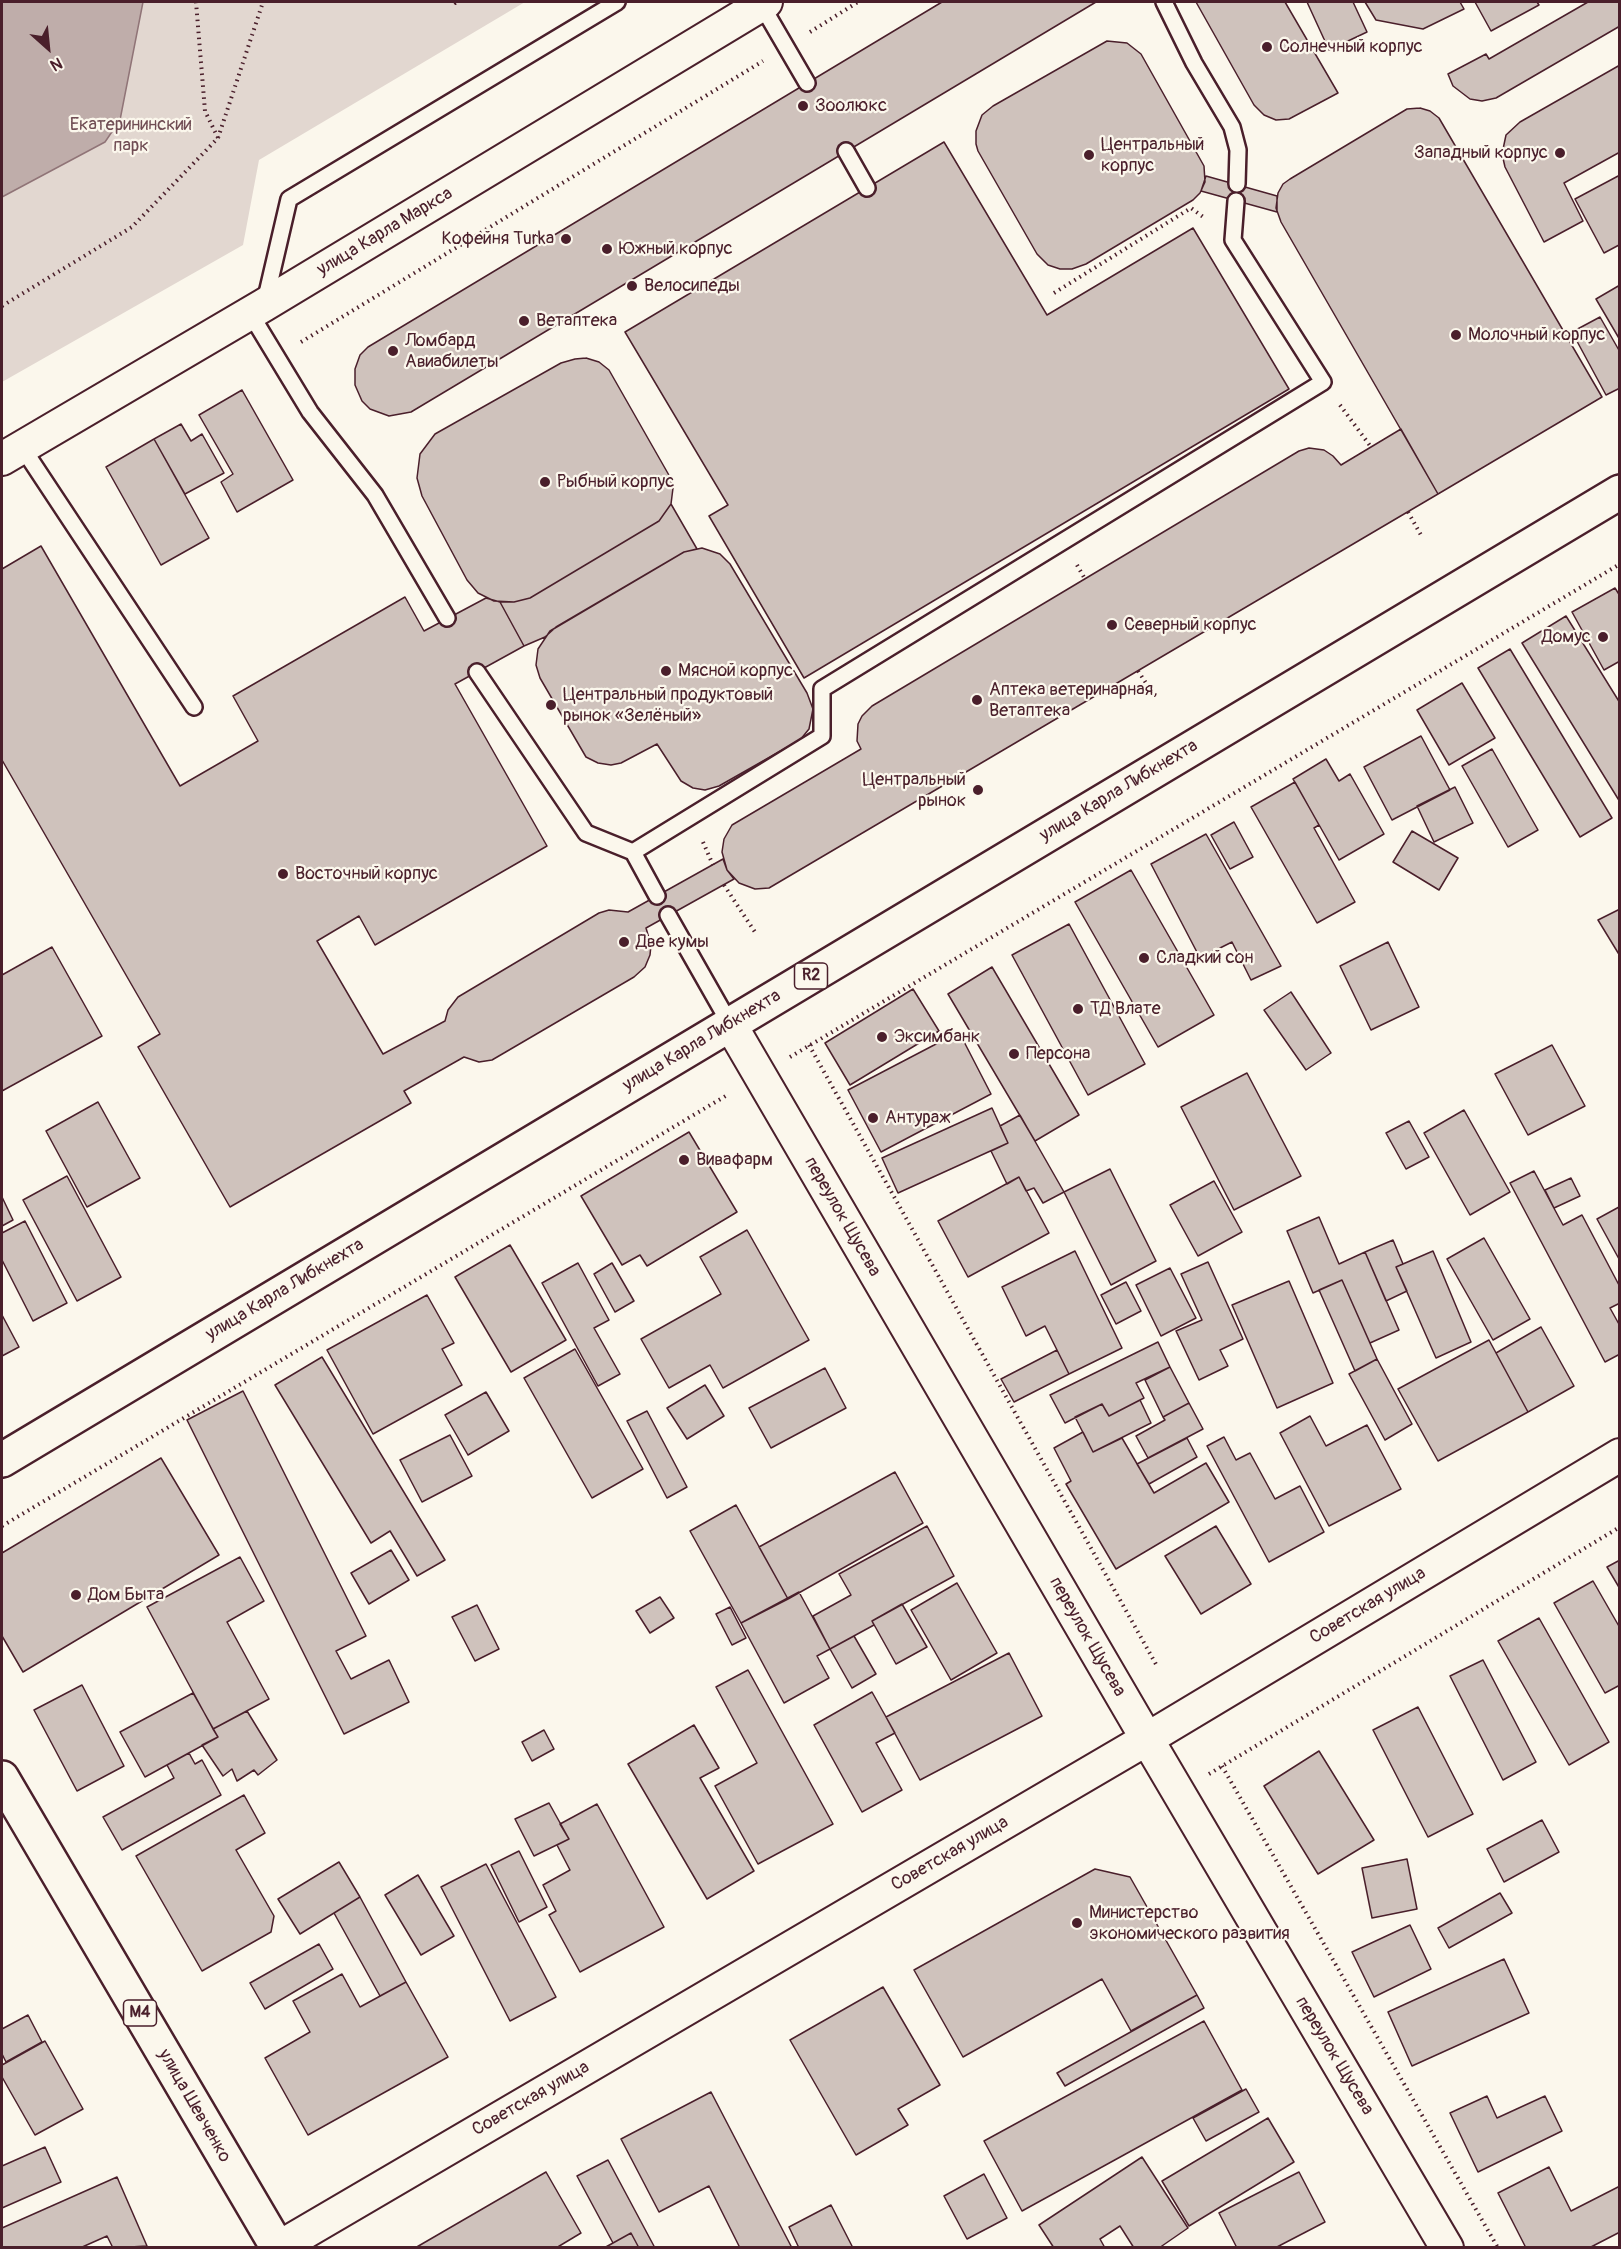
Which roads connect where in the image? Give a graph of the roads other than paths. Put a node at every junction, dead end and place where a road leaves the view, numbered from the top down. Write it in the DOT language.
graph roads {
  1 [pos="617,2"];
  2 [pos="1164,2"];
  3 [pos="763,3"];
  4 [pos="807,83"];
  5 [pos="846,151"];
  6 [pos="1237,184"];
  7 [pos="867,188"];
  8 [pos="1236,201"];
  9 [pos="257,309"];
  10 [pos="12,453"];
  11 [pos="1620,492"];
  12 [pos="447,618"];
  13 [pos="477,672"];
  14 [pos="194,707"];
  15 [pos="633,852"];
  16 [pos="657,896"];
  17 [pos="668,915"];
  18 [pos="730,1024"];
  19 [pos="1620,1455"];
  20 [pos="2,1460"];
  21 [pos="1147,1738"];
  22 [pos="2,1778"];
  23 [pos="278,2247"];
  24 [pos="1447,2247"];
  1 -- 9 [label="lane"];
  2 -- 6 [label="lane"];
  3 -- 4 [label="lane"];
  3 -- 9 [label="street, улица Карла Маркса"];
  5 -- 7 [label="lane"];
  8 -- 15 [label="lane"];
  9 -- 10 [label="street, улица Карла Маркса"];
  9 -- 12 [label="lane"];
  10 -- 14 [label="lane"];
  11 -- 18 [label="main road, улица Карла Либкнехта / R2"];
  13 -- 15 [label="lane"];
  15 -- 16 [label="lane"];
  17 -- 18 [label="lane"];
  18 -- 20 [label="main road, улица Карла Либкнехта / R2"];
  18 -- 21 [label="street, переулок Щусева"];
  19 -- 21 [label="street, Советская улица"];
  21 -- 23 [label="street, Советская улица"];
  21 -- 24 [label="street, переулок Щусева"];
  22 -- 23 [label="main road, улица Шевченко / M4"];
}
